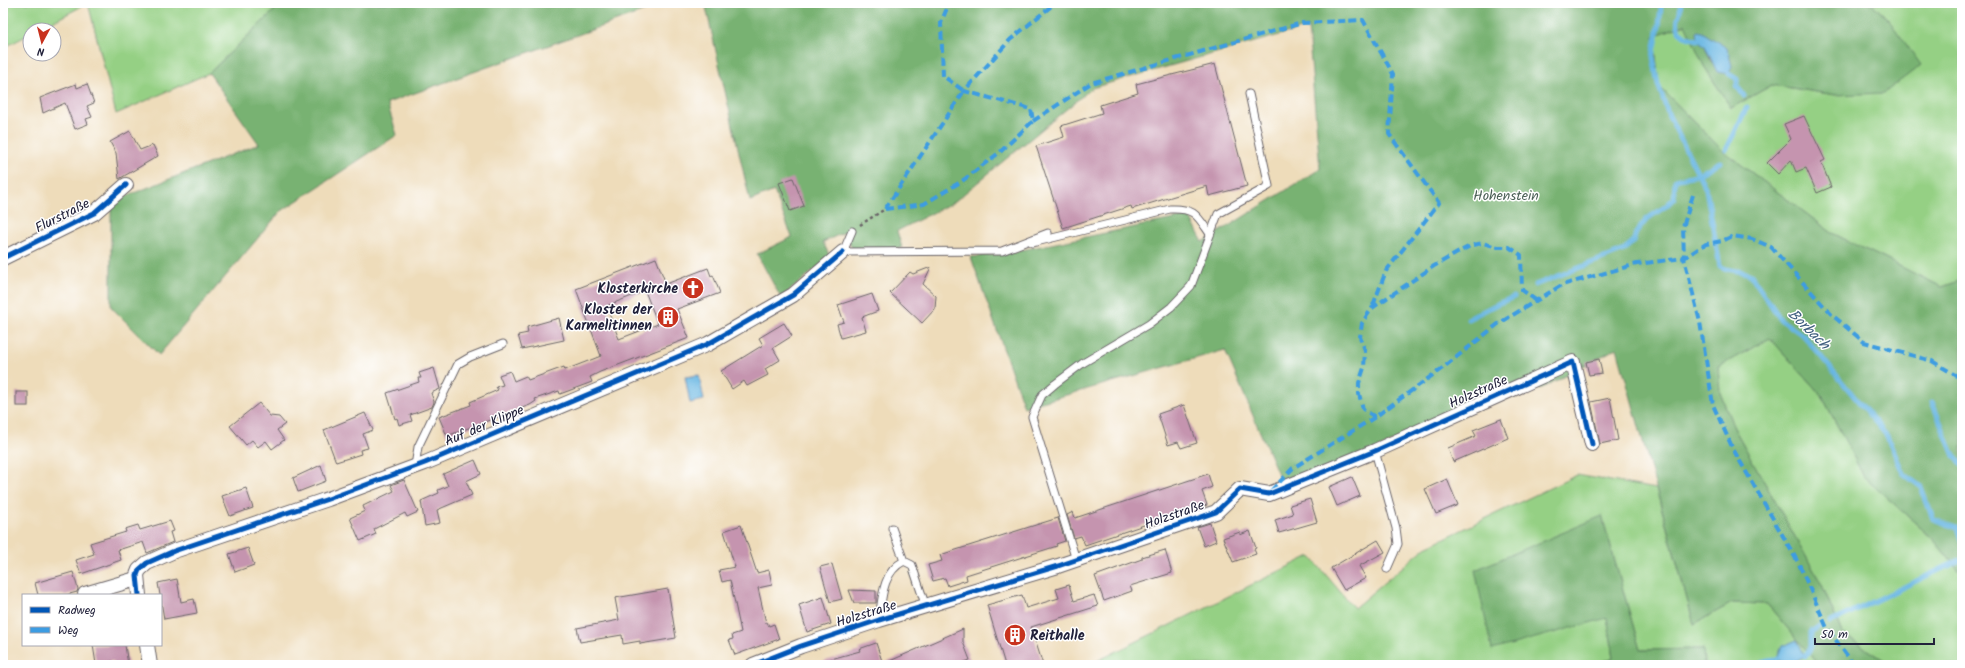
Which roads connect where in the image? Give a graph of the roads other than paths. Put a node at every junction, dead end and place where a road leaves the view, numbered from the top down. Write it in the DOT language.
graph roads {
  1 [pos="1249,94"];
  2 [pos="126,185"];
  3 [pos="852,231"];
  4 [pos="1048,233"];
  5 [pos="1210,234"];
  6 [pos="1002,251"];
  7 [pos="843,252"];
  8 [pos="3,258"];
  9 [pos="503,344"];
  10 [pos="1592,444"];
  11 [pos="1375,451"];
  12 [pos="415,466"];
  13 [pos="892,528"];
  14 [pos="1076,560"];
  15 [pos="904,561"];
  16 [pos="1387,569"];
  17 [pos="136,579"];
  18 [pos="85,594"];
  19 [pos="139,594"];
  20 [pos="926,607"];
  21 [pos="879,620"];
  22 [pos="147,646"];
  23 [pos="150,665"];
  24 [pos="753,665"];
  1 -- 5 [label="lane"];
  2 -- 8 [label="street, Flurstraße"];
  3 -- 7 [label="lane"];
  4 -- 6 [label="lane"];
  5 -- 6 [label="lane"];
  5 -- 14 [label="lane"];
  6 -- 7 [label="lane"];
  7 -- 12 [label="street, Auf der Klippe"];
  9 -- 12 [label="lane"];
  10 -- 11 [label="street, Holzstraße"];
  11 -- 14 [label="street, Holzstraße"];
  11 -- 16 [label="lane"];
  12 -- 17 [label="street, Auf der Klippe"];
  13 -- 15 [label="lane"];
  14 -- 20 [label="street, Holzstraße"];
  15 -- 20 [label="lane"];
  15 -- 21 [label="lane"];
  17 -- 18 [label="street"];
  17 -- 19 [label="street"];
  20 -- 21 [label="street, Holzstraße"];
  21 -- 24 [label="street, Holzstraße"];
  22 -- 23 [label="street"];
}
